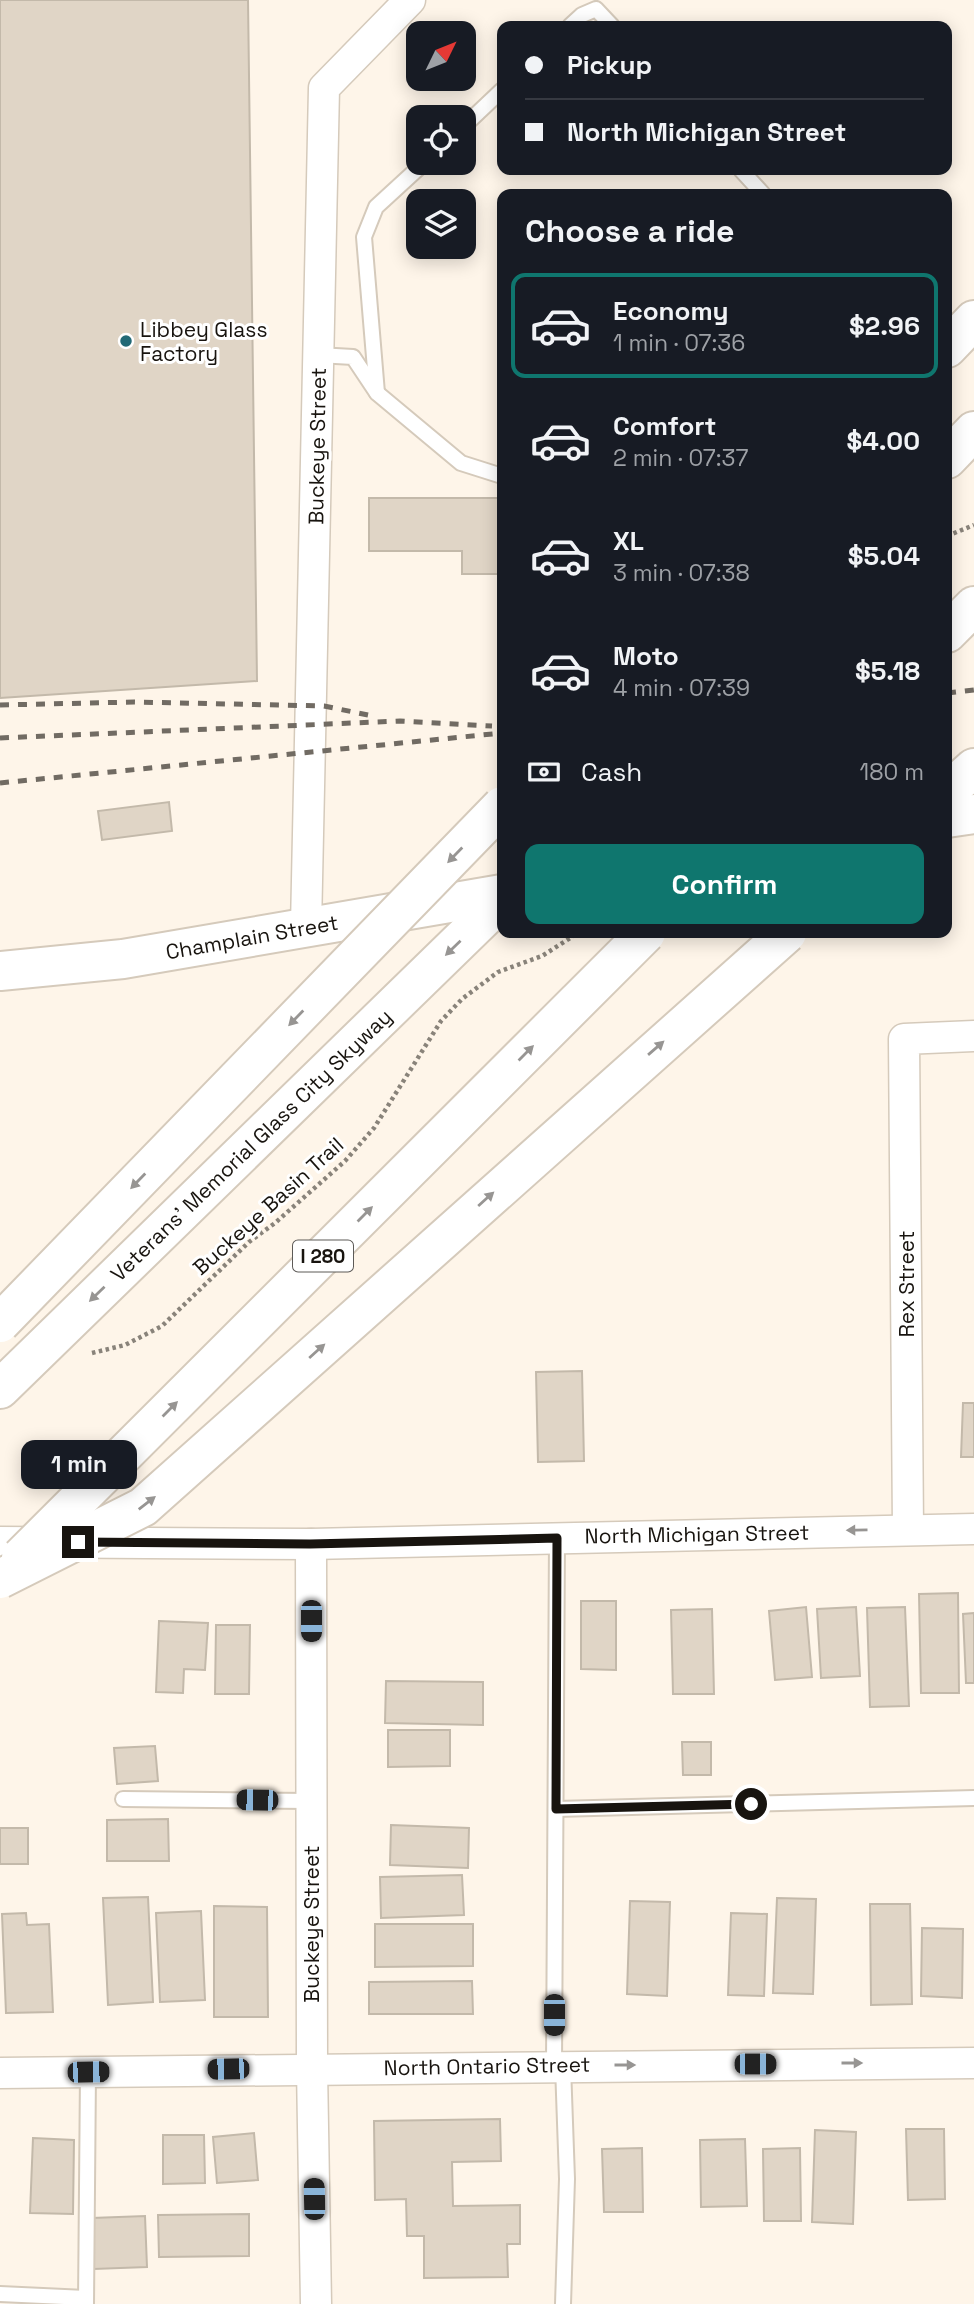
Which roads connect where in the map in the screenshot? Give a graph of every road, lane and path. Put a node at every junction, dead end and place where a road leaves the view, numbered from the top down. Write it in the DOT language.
graph roads {
  1 [pos="410,0"];
  2 [pos="575,21"];
  3 [pos="607,21"];
  4 [pos="497,95"];
  5 [pos="476,114"];
  6 [pos="411,175"];
  7 [pos="746,175"];
  8 [pos="758,189"];
  9 [pos="974,320"];
  10 [pos="952,343"];
  11 [pos="318,355"];
  12 [pos="377,393"];
  13 [pos="974,431"];
  14 [pos="952,454"];
  15 [pos="497,474"];
  16 [pos="974,525"];
  17 [pos="952,534"];
  18 [pos="974,606"];
  19 [pos="952,628"];
  20 [pos="974,768"];
  21 [pos="952,788"];
  22 [pos="497,811"];
  23 [pos="974,814"];
  24 [pos="952,817"];
  25 [pos="497,895"];
  26 [pos="497,905"];
  27 [pos="306,927"];
  28 [pos="570,938"];
  29 [pos="641,938"];
  30 [pos="781,938"];
  31 [pos="0,971"];
  32 [pos="974,1036"];
  33 [pos="0,1323"];
  34 [pos="79,1356"];
  35 [pos="0,1389"];
  36 [pos="908,1529"];
  37 [pos="974,1529"];
  38 [pos="557,1538"];
  39 [pos="0,1542"];
  40 [pos="310,1544"];
  41 [pos="0,1579"];
  42 [pos="974,1798"];
  43 [pos="123,1799"];
  44 [pos="311,1801"];
  45 [pos="556,1809"];
  46 [pos="974,2063"];
  47 [pos="558,2066"];
  48 [pos="312,2068"];
  49 [pos="88,2072"];
  50 [pos="0,2073"];
  51 [pos="0,2294"];
  52 [pos="86,2301"];
  53 [pos="316,2304"];
  54 [pos="563,2304"];
  1 -- 11 [label="street, Buckeye Street"];
  2 -- 3 [label="lane"];
  4 -- 5 [label="lane"];
  6 -- 12 [label="lane"];
  7 -- 8 [label="lane"];
  9 -- 10 [label="main road"];
  11 -- 12 [label="lane"];
  11 -- 27 [label="street, Buckeye Street"];
  12 -- 15 [label="lane"];
  13 -- 14 [label="main road"];
  16 -- 17 [label="path"];
  18 -- 19 [label="main road"];
  20 -- 21 [label="main road"];
  22 -- 33 [label="main road, one-way, bridge"];
  23 -- 24 [label="main road"];
  25 -- 27 [label="main road, Champlain Street, bridge"];
  26 -- 35 [label="main road, Veterans' Memorial Glass City Skyway, one-way"];
  27 -- 31 [label="main road, Champlain Street"];
  28 -- 34 [label="path, Buckeye Basin Trail"];
  41 -- 29 [label="main road, I 280, one-way, bridge"];
  41 -- 30 [label="main road, one-way, bridge"];
  32 -- 36 [label="street, Rex Street"];
  36 -- 37 [label="street, North Michigan Street"];
  36 -- 38 [label="street, North Michigan Street, one-way"];
  38 -- 40 [label="street, North Michigan Street"];
  38 -- 45 [label="lane"];
  39 -- 40 [label="street, North Michigan Street"];
  40 -- 44 [label="street, Buckeye Street"];
  42 -- 45 [label="lane"];
  43 -- 44 [label="lane"];
  44 -- 48 [label="street, Buckeye Street"];
  45 -- 47 [label="lane"];
  47 -- 46 [label="street, North Ontario Street, one-way"];
  47 -- 48 [label="street, North Ontario Street"];
  47 -- 54 [label="lane"];
  48 -- 49 [label="street, North Ontario Street"];
  48 -- 53 [label="street, Buckeye Street"];
  49 -- 50 [label="street, North Ontario Street"];
  49 -- 52 [label="lane"];
  51 -- 52 [label="lane"];
}
